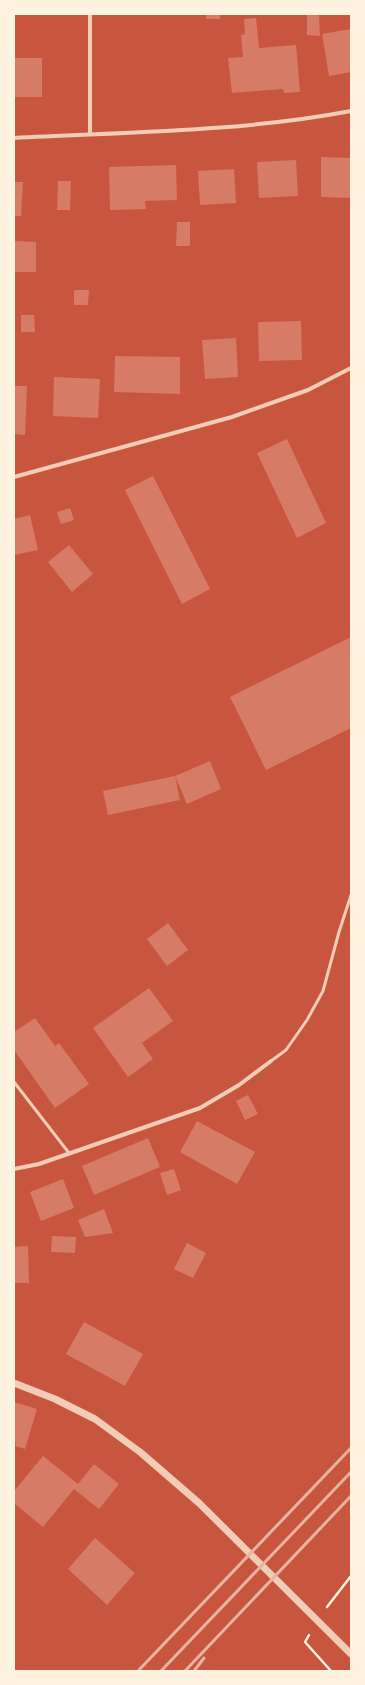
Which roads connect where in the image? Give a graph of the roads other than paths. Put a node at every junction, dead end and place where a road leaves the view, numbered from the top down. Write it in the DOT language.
graph roads {
  1 [pos="90,14"];
  2 [pos="351,111"];
  3 [pos="90,134"];
  4 [pos="14,138"];
  5 [pos="351,368"];
  6 [pos="14,477"];
  7 [pos="351,895"];
  8 [pos="271,1061"];
  9 [pos="14,1082"];
  10 [pos="69,1153"];
  11 [pos="14,1169"];
  12 [pos="14,1383"];
  13 [pos="351,1654"];
  1 -- 3 [label="street"];
  2 -- 3 [label="street"];
  3 -- 4 [label="street"];
  5 -- 6 [label="street"];
  7 -- 8 [label="lane"];
  8 -- 10 [label="street"];
  9 -- 10 [label="lane"];
  10 -- 11 [label="street"];
  12 -- 13 [label="street"];
}
